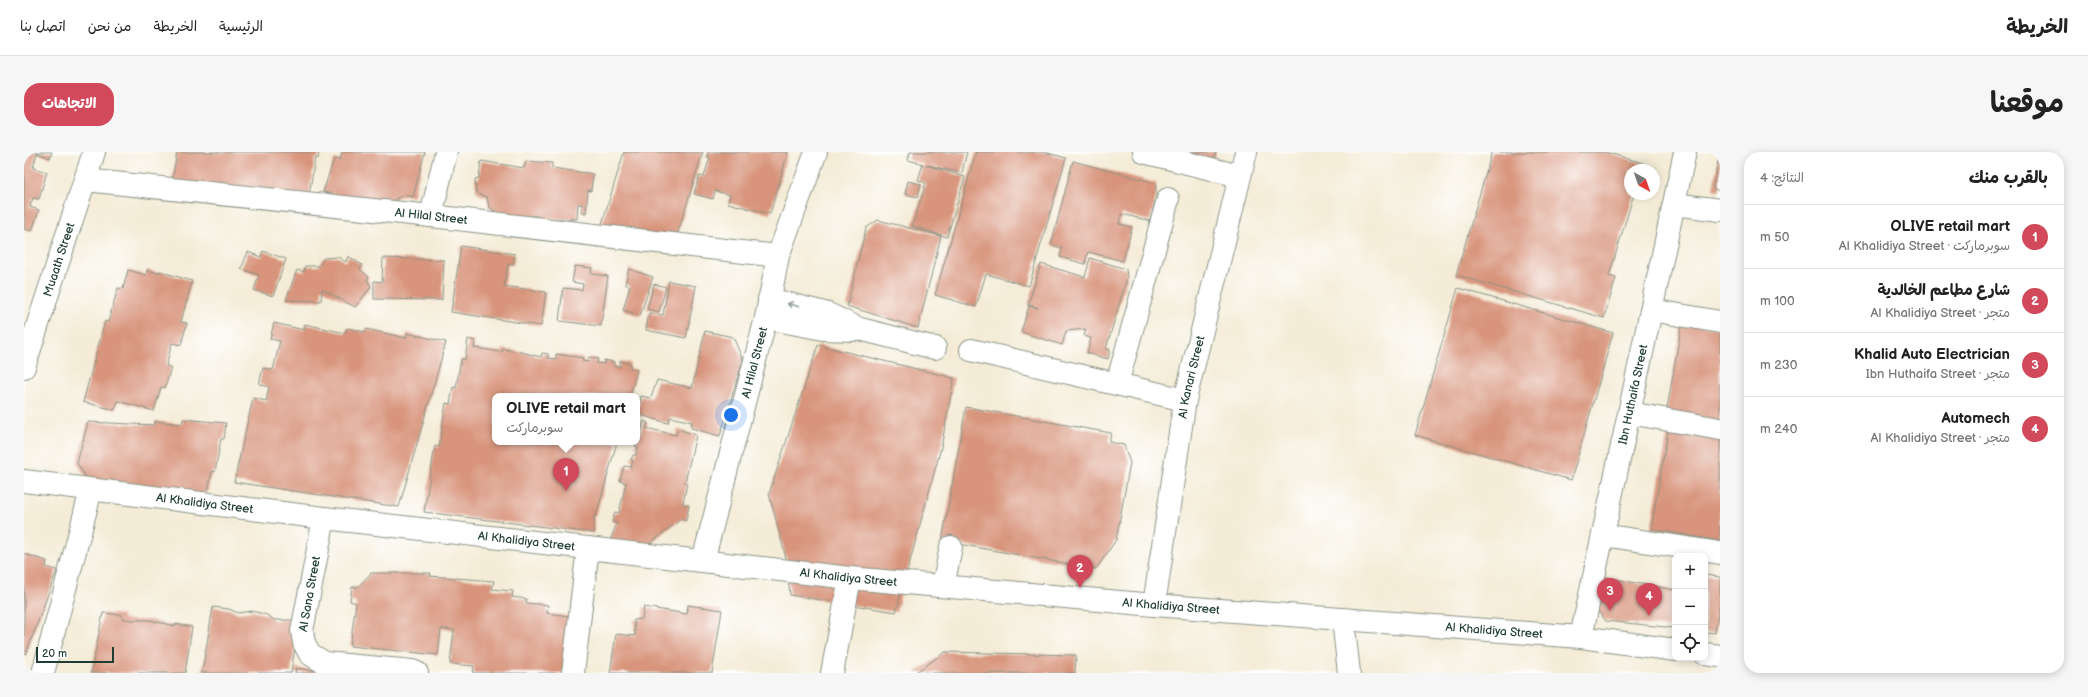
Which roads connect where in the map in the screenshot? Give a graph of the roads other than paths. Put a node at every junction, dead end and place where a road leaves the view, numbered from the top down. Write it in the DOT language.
graph roads {
  1 [pos="94,152"];
  2 [pos="446,152"];
  3 [pos="816,152"];
  4 [pos="1144,152"];
  5 [pos="1246,152"];
  6 [pos="1685,152"];
  7 [pos="1239,176"];
  8 [pos="85,180"];
  9 [pos="1168,199"];
  10 [pos="1674,204"];
  11 [pos="1720,210"];
  12 [pos="430,216"];
  13 [pos="778,256"];
  14 [pos="768,309"];
  15 [pos="1651,310"];
  16 [pos="1720,322"];
  17 [pos="935,348"];
  18 [pos="971,350"];
  19 [pos="24,367"];
  20 [pos="1117,384"];
  21 [pos="1185,400"];
  22 [pos="1629,413"];
  23 [pos="1720,429"];
  24 [pos="24,481"];
  25 [pos="91,490"];
  26 [pos="324,518"];
  27 [pos="1603,535"];
  28 [pos="951,547"];
  29 [pos="588,548"];
  30 [pos="1720,553"];
  31 [pos="703,561"];
  32 [pos="850,578"];
  33 [pos="944,586"];
  34 [pos="1154,605"];
  35 [pos="1343,619"];
  36 [pos="1581,637"];
  37 [pos="1672,650"];
  38 [pos="1708,654"];
  39 [pos="1720,656"];
  40 [pos="325,668"];
  41 [pos="43,673"];
  42 [pos="417,673"];
  43 [pos="573,673"];
  44 [pos="832,673"];
  45 [pos="1349,673"];
  1 -- 8 [label="street, Muaath Street"];
  2 -- 12 [label="street"];
  3 -- 13 [label="street, Al Hilal Street"];
  4 -- 7 [label="street"];
  5 -- 7 [label="street, Al Kanari Street"];
  6 -- 10 [label="street, Ibn Huthaifa Street"];
  7 -- 21 [label="street, Al Kanari Street"];
  8 -- 12 [label="street, Al Hilal Street"];
  8 -- 19 [label="street, Muaath Street"];
  9 -- 20 [label="street"];
  10 -- 11 [label="street"];
  10 -- 15 [label="street, Ibn Huthaifa Street"];
  12 -- 13 [label="street, Al Hilal Street"];
  13 -- 14 [label="street, Al Hilal Street"];
  14 -- 17 [label="street"];
  14 -- 31 [label="street, Al Hilal Street"];
  15 -- 16 [label="street"];
  15 -- 22 [label="street, Ibn Huthaifa Street"];
  18 -- 20 [label="street"];
  20 -- 21 [label="street"];
  21 -- 34 [label="street, Al Kanari Street"];
  22 -- 23 [label="street"];
  22 -- 27 [label="street, Ibn Huthaifa Street"];
  24 -- 25 [label="street, Al Khalidiya Street"];
  25 -- 26 [label="street, Al Khalidiya Street"];
  25 -- 41 [label="street"];
  26 -- 29 [label="street, Al Khalidiya Street"];
  26 -- 40 [label="street, Al Sana Street"];
  27 -- 30 [label="street"];
  27 -- 36 [label="street, Ibn Huthaifa Street"];
  28 -- 33 [label="street"];
  29 -- 31 [label="street, Al Khalidiya Street"];
  29 -- 43 [label="street"];
  31 -- 32 [label="street, Al Khalidiya Street"];
  32 -- 33 [label="street, Al Khalidiya Street"];
  32 -- 44 [label="street"];
  33 -- 34 [label="street, Al Khalidiya Street"];
  34 -- 35 [label="street, Al Khalidiya Street"];
  35 -- 36 [label="street, Al Khalidiya Street"];
  35 -- 45 [label="street"];
  36 -- 37 [label="street, Al Khalidiya Street"];
  38 -- 39 [label="street"];
  40 -- 42 [label="street, Al Sana Street"];
}
